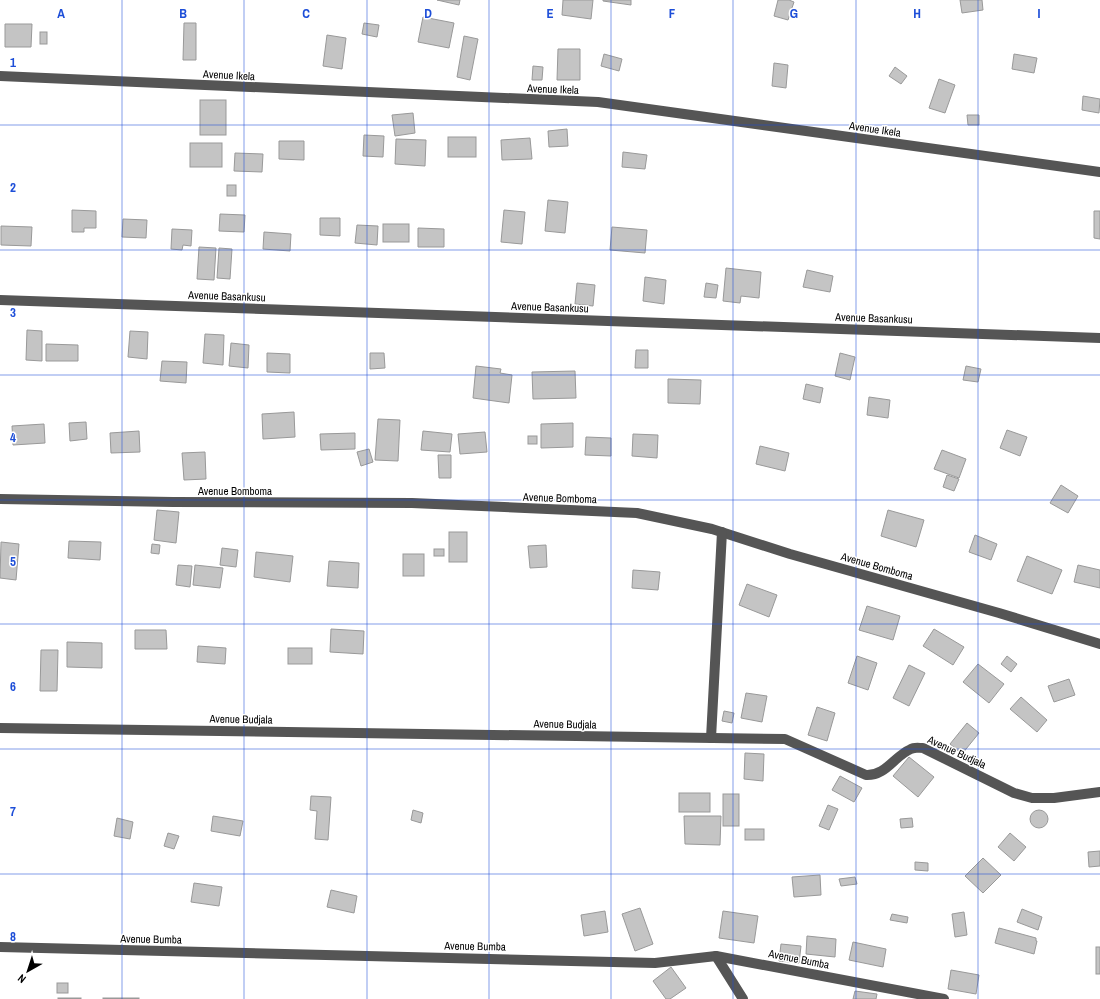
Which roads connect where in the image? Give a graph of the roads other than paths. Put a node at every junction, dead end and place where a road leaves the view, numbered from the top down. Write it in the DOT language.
graph roads {
  1 [pos="0,76"];
  2 [pos="1100,172"];
  3 [pos="0,300"];
  4 [pos="1100,338"];
  5 [pos="0,499"];
  6 [pos="722,532"];
  7 [pos="1100,644"];
  8 [pos="0,728"];
  9 [pos="711,738"];
  10 [pos="1100,792"];
  11 [pos="0,947"];
  12 [pos="716,956"];
  13 [pos="743,999"];
  14 [pos="944,999"];
  1 -- 2 [label="street, Avenue Ikela"];
  3 -- 4 [label="street, Avenue Basankusu"];
  5 -- 6 [label="street, Avenue Bomboma"];
  6 -- 7 [label="street, Avenue Bomboma"];
  6 -- 9 [label="street"];
  8 -- 9 [label="street, Avenue Budjala"];
  9 -- 10 [label="street, Avenue Budjala"];
  11 -- 12 [label="street, Avenue Bumba"];
  12 -- 13 [label="street"];
  12 -- 14 [label="street, Avenue Bumba"];
}
